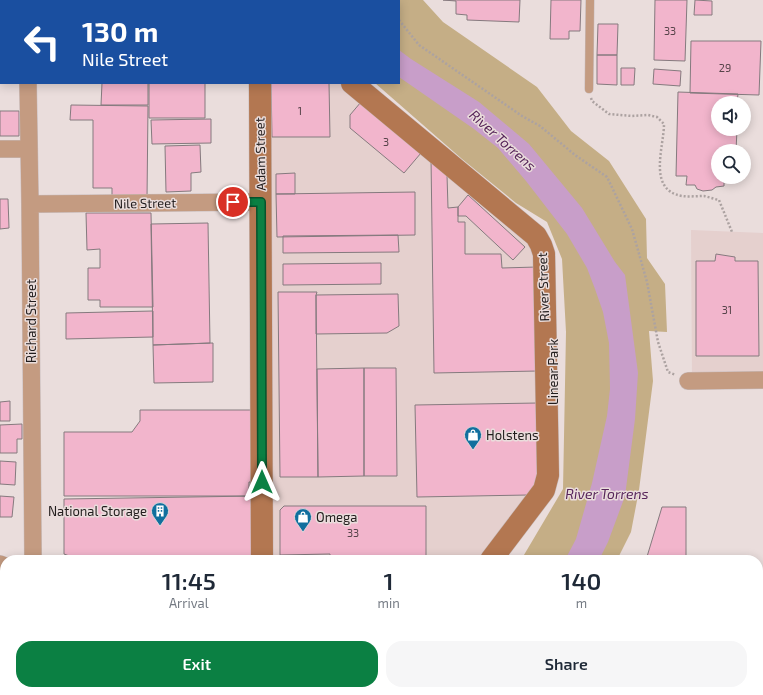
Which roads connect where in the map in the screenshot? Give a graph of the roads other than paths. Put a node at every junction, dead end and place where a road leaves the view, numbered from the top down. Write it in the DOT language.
graph roads {
  1 [pos="590,0"];
  2 [pos="28,84"];
  3 [pos="260,84"];
  4 [pos="353,84"];
  5 [pos="590,89"];
  6 [pos="28,149"];
  7 [pos="0,150"];
  8 [pos="261,202"];
  9 [pos="30,204"];
  10 [pos="763,380"];
  11 [pos="688,381"];
  12 [pos="33,555"];
  13 [pos="262,555"];
  14 [pos="495,555"];
  15 [pos="652,695"];
  16 [pos="763,695"];
  1 -- 5 [label="lane"];
  2 -- 6 [label="street, Richard Street"];
  3 -- 8 [label="street, Adam Street"];
  4 -- 14 [label="street, River Street"];
  6 -- 7 [label="street"];
  6 -- 9 [label="street, Richard Street"];
  8 -- 9 [label="street, Nile Street"];
  8 -- 13 [label="street, Adam Street"];
  9 -- 12 [label="street, Richard Street"];
  10 -- 11 [label="street"];
  15 -- 16 [label="street"];
}
